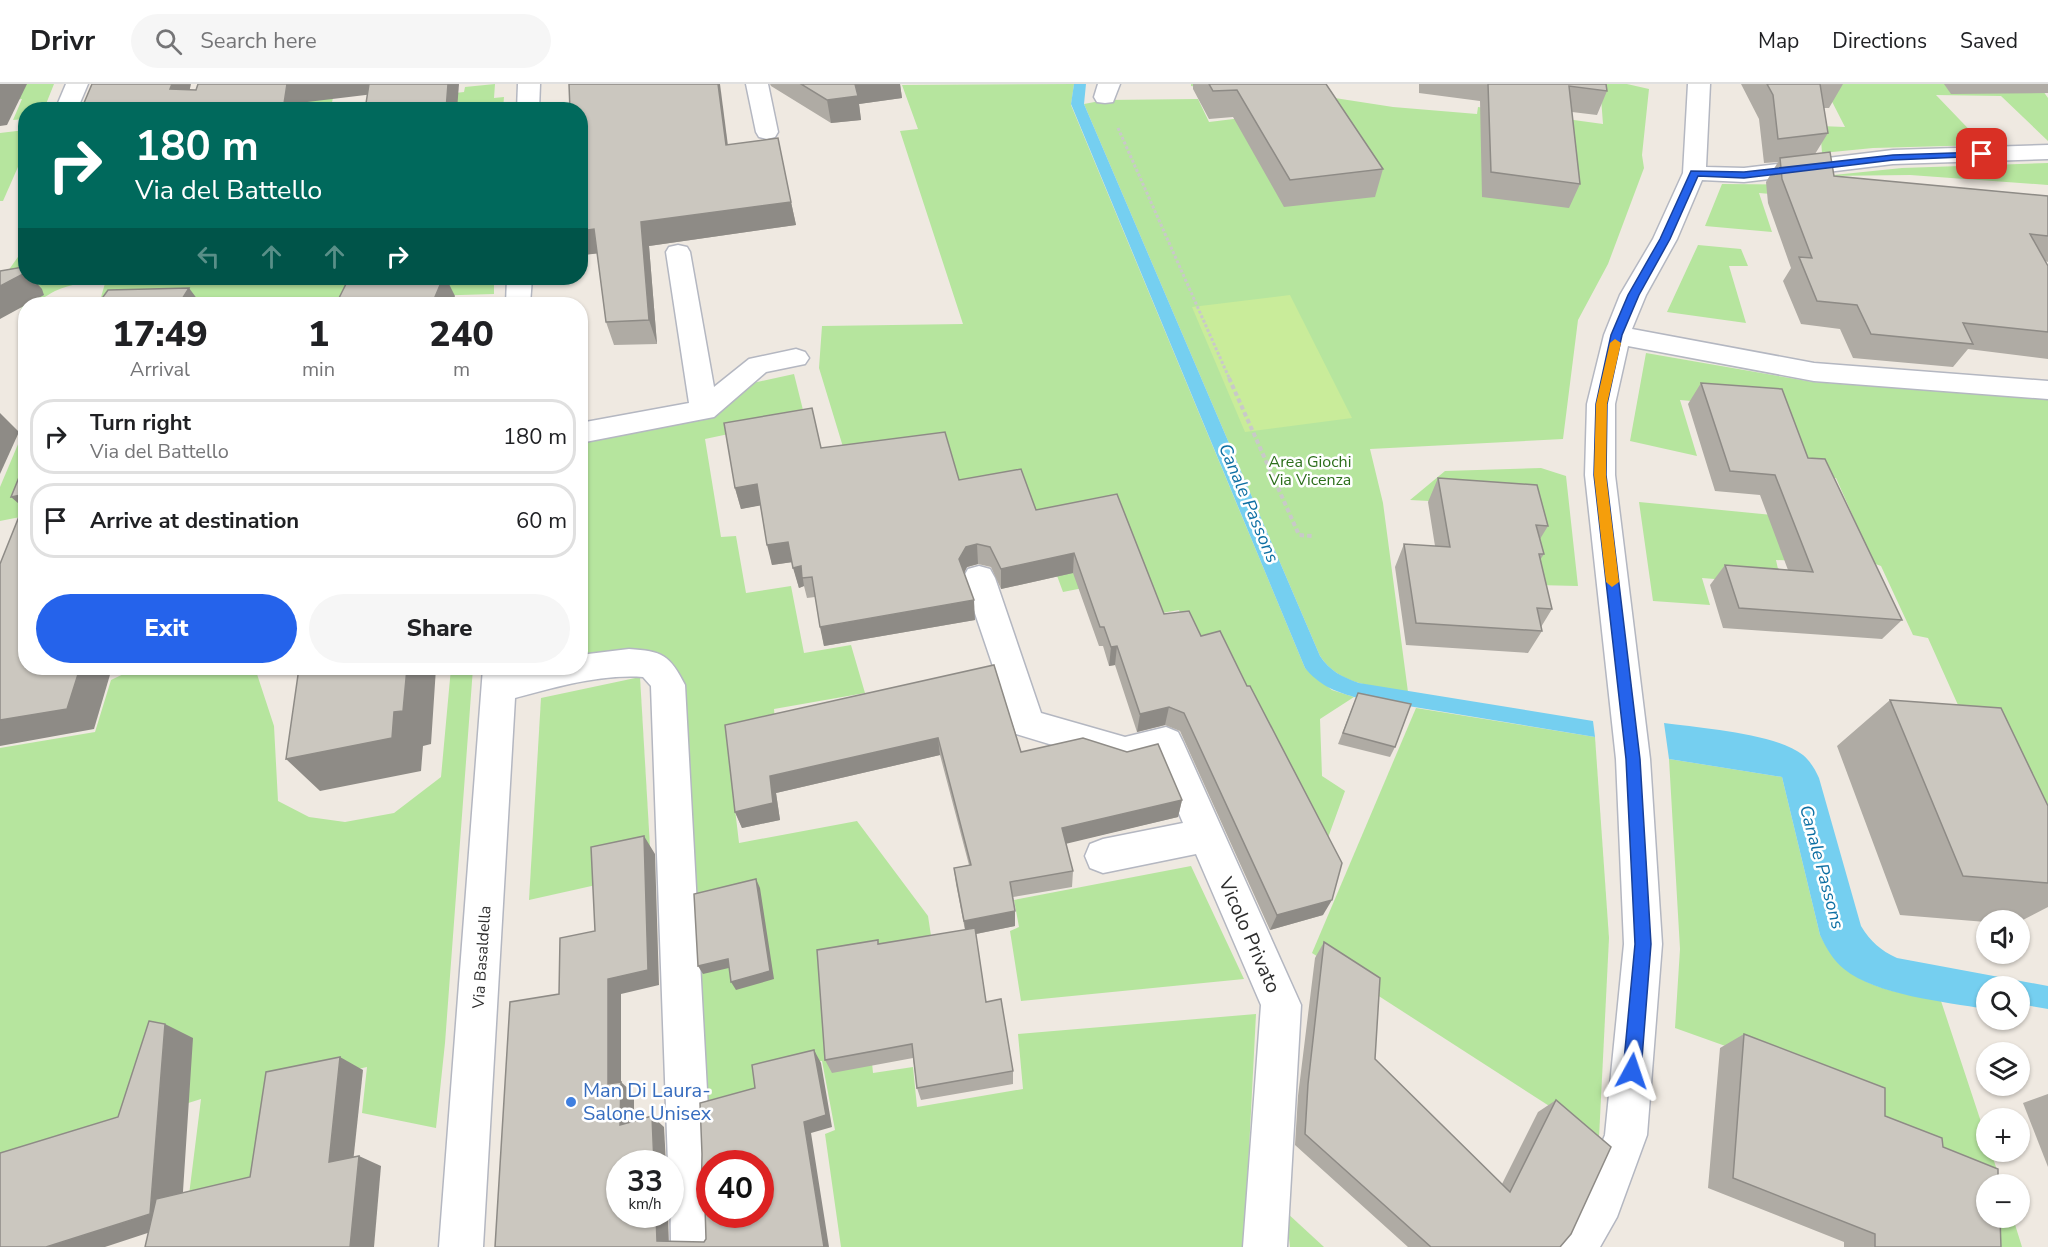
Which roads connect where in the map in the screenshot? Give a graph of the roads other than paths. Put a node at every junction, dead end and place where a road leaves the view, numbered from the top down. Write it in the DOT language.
graph roads {
  1 [pos="77,84"];
  2 [pos="529,84"];
  3 [pos="757,84"];
  4 [pos="1692,86"];
  5 [pos="69,102"];
  6 [pos="528,102"];
  7 [pos="767,132"];
  8 [pos="2048,152"];
  9 [pos="1694,173"];
  10 [pos="678,252"];
  11 [pos="1617,335"];
  12 [pos="796,358"];
  13 [pos="2048,390"];
  14 [pos="704,410"];
  15 [pos="588,432"];
  16 [pos="979,578"];
  17 [pos="588,666"];
  18 [pos="523,675"];
  19 [pos="500,678"];
  20 [pos="1206,834"];
  21 [pos="1103,856"];
  22 [pos="461,1247"];
  23 [pos="693,1247"];
  24 [pos="1265,1247"];
  25 [pos="1576,1247"];
  1 -- 5 [label="street"];
  2 -- 6 [label="street"];
  3 -- 7 [label="street"];
  4 -- 9 [label="street"];
  8 -- 9 [label="street"];
  9 -- 11 [label="street"];
  10 -- 14 [label="street"];
  11 -- 13 [label="street"];
  11 -- 25 [label="street"];
  12 -- 14 [label="street"];
  14 -- 15 [label="street"];
  16 -- 20 [label="street, Vicolo Privato"];
  17 -- 23 [label="street"];
  18 -- 19 [label="street"];
  19 -- 22 [label="street, Via Basaldella"];
  20 -- 21 [label="street"];
  20 -- 24 [label="street, Vicolo Privato"];
}
